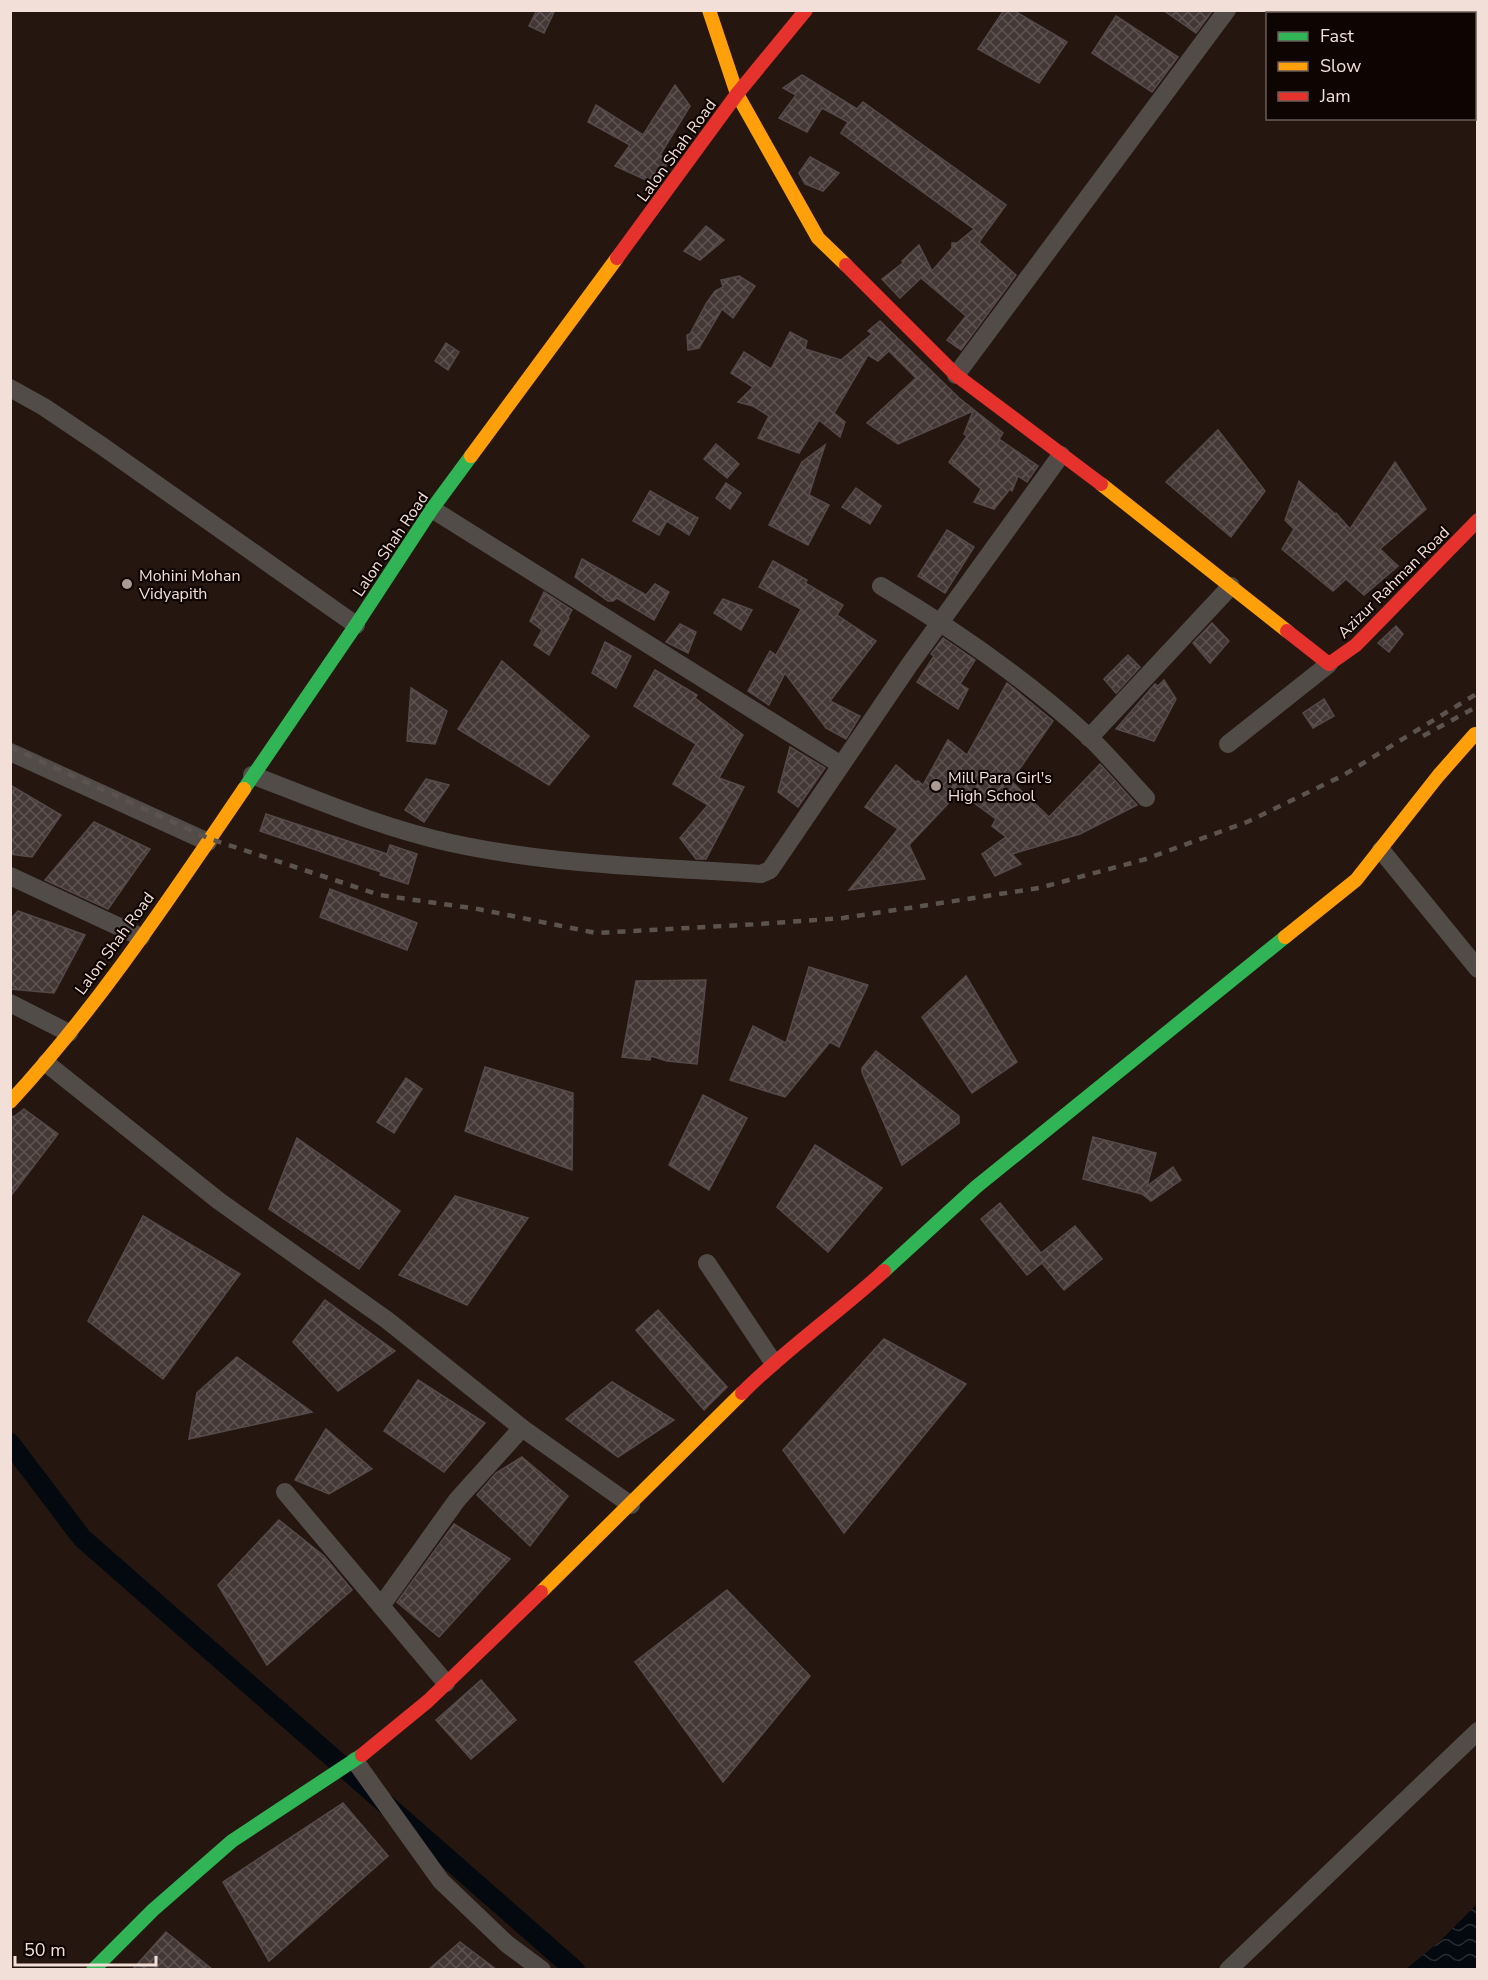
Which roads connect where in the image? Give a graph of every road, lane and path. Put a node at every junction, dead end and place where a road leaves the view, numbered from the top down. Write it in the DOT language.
graph roads {
  1 [pos="709,10"];
  2 [pos="806,10"];
  3 [pos="1227,10"];
  4 [pos="737,94"];
  5 [pos="956,375"];
  6 [pos="10,388"];
  7 [pos="1061,455"];
  8 [pos="432,509"];
  9 [pos="1478,520"];
  10 [pos="881,586"];
  11 [pos="1231,586"];
  12 [pos="941,622"];
  13 [pos="356,625"];
  14 [pos="1329,664"];
  15 [pos="1474,734"];
  16 [pos="1089,738"];
  17 [pos="1228,744"];
  18 [pos="10,752"];
  19 [pos="841,765"];
  20 [pos="252,775"];
  21 [pos="1146,798"];
  22 [pos="207,842"];
  23 [pos="1381,850"];
  24 [pos="10,876"];
  25 [pos="141,937"];
  26 [pos="1478,969"];
  27 [pos="10,1003"];
  28 [pos="69,1032"];
  29 [pos="46,1064"];
  30 [pos="10,1102"];
  31 [pos="707,1263"];
  32 [pos="773,1362"];
  33 [pos="522,1428"];
  34 [pos="285,1492"];
  35 [pos="631,1505"];
  36 [pos="381,1606"];
  37 [pos="446,1683"];
  38 [pos="1478,1731"];
  39 [pos="355,1761"];
  40 [pos="93,1970"];
  41 [pos="542,1970"];
  42 [pos="1228,1970"];
  1 -- 4 [label="street"];
  2 -- 4 [label="street, Lalon Shah Road"];
  3 -- 5 [label="street"];
  4 -- 5 [label="street"];
  4 -- 8 [label="street, Lalon Shah Road"];
  5 -- 7 [label="street"];
  6 -- 13 [label="street"];
  7 -- 11 [label="street"];
  7 -- 12 [label="street"];
  8 -- 13 [label="street, Lalon Shah Road"];
  8 -- 19 [label="street"];
  9 -- 14 [label="street, Azizur Rahman Road"];
  10 -- 12 [label="street"];
  11 -- 14 [label="street"];
  11 -- 16 [label="street"];
  12 -- 16 [label="street"];
  12 -- 19 [label="street"];
  13 -- 20 [label="street, Lalon Shah Road"];
  14 -- 17 [label="street"];
  15 -- 23 [label="street"];
  16 -- 21 [label="street"];
  18 -- 22 [label="street"];
  19 -- 20 [label="street"];
  20 -- 22 [label="street, Lalon Shah Road"];
  22 -- 25 [label="street, Lalon Shah Road"];
  23 -- 26 [label="street"];
  23 -- 32 [label="street"];
  24 -- 25 [label="street"];
  25 -- 28 [label="street, Lalon Shah Road"];
  27 -- 28 [label="street"];
  28 -- 29 [label="street, Lalon Shah Road"];
  29 -- 30 [label="street, Lalon Shah Road"];
  29 -- 33 [label="street"];
  31 -- 32 [label="street"];
  32 -- 35 [label="street"];
  33 -- 35 [label="street"];
  33 -- 36 [label="street"];
  34 -- 36 [label="street"];
  35 -- 37 [label="street"];
  36 -- 37 [label="street"];
  37 -- 39 [label="street"];
  38 -- 42 [label="street"];
  39 -- 40 [label="street"];
  39 -- 41 [label="street"];
}
